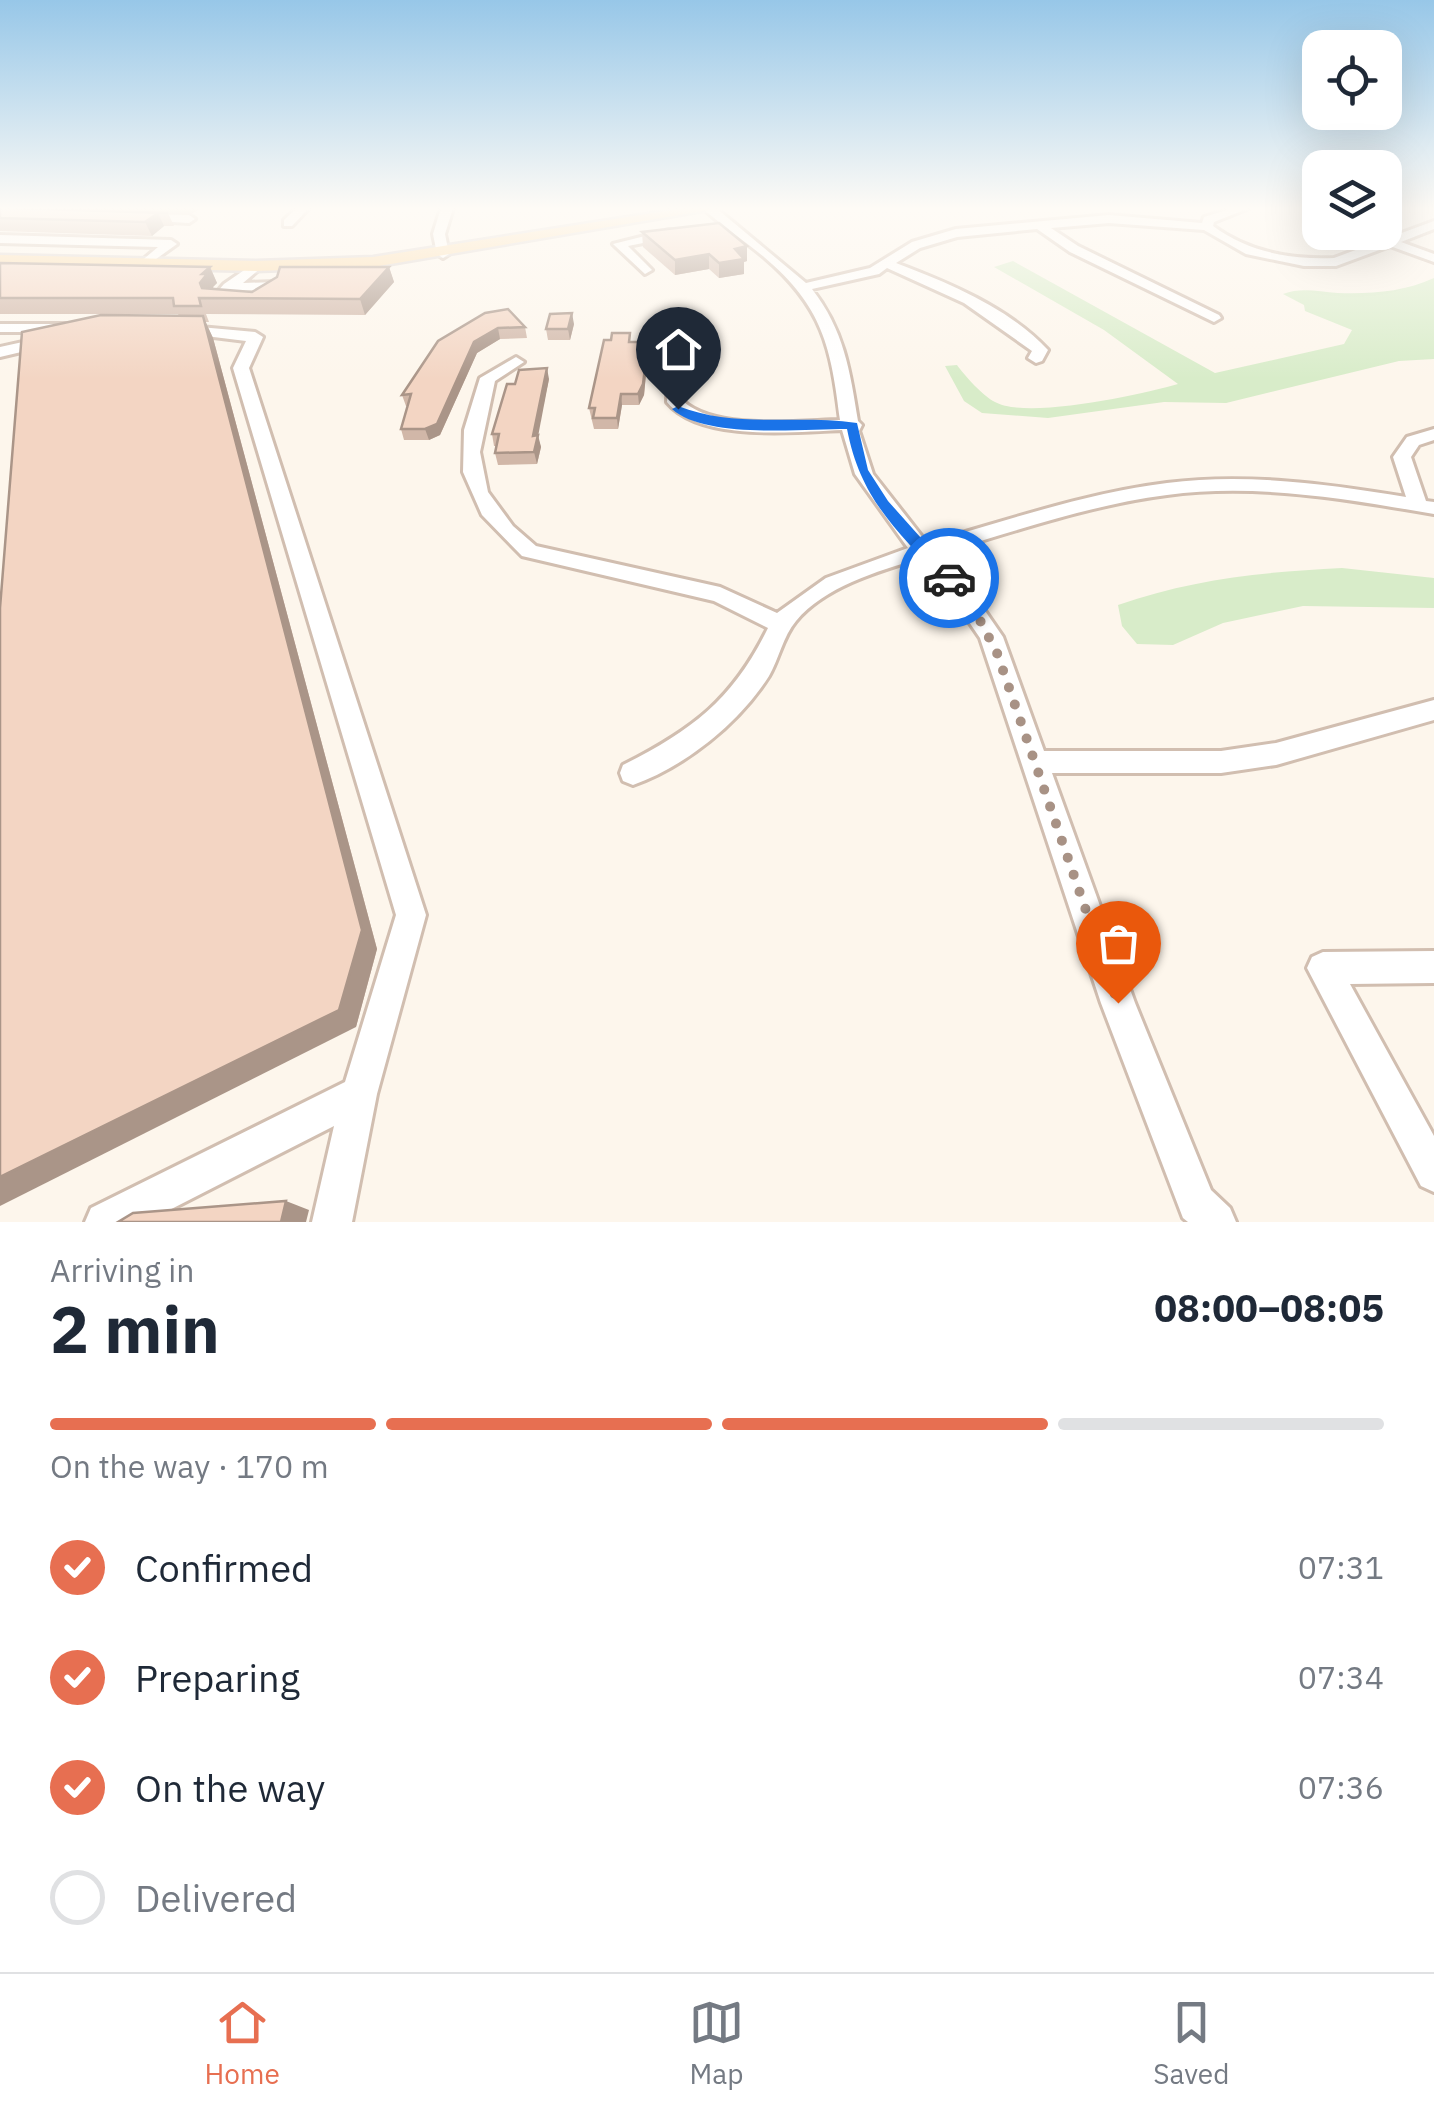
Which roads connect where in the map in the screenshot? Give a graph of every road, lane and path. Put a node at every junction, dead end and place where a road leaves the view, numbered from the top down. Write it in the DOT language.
graph roads {
  1 [pos="220,265"];
  2 [pos="271,265"];
  3 [pos="640,265"];
  4 [pos="785,265"];
  5 [pos="885,265"];
  6 [pos="891,265"];
  7 [pos="1108,265"];
  8 [pos="256,266"];
  9 [pos="645,270"];
  10 [pos="229,287"];
  11 [pos="805,287"];
  12 [pos="1214,318"];
  13 [pos="0,328"];
  14 [pos="145,329"];
  15 [pos="0,352"];
  16 [pos="677,356"];
  17 [pos="1036,358"];
  18 [pos="516,362"];
  19 [pos="852,426"];
  20 [pos="1434,434"];
  21 [pos="1426,507"];
  22 [pos="924,551"];
  23 [pos="780,624"];
  24 [pos="1434,710"];
  25 [pos="1038,762"];
  26 [pos="633,773"];
  27 [pos="1434,967"];
  28 [pos="360,1094"];
  29 [pos="1434,1173"];
  30 [pos="105,1222"];
  31 [pos="332,1222"];
  32 [pos="1216,1222"];
  1 -- 8 [label="main road"];
  2 -- 8 [label="main road"];
  3 -- 9 [label="street"];
  4 -- 11 [label="street"];
  5 -- 11 [label="street"];
  6 -- 17 [label="street"];
  7 -- 12 [label="street"];
  8 -- 10 [label="street"];
  11 -- 19 [label="street"];
  13 -- 15 [label="street"];
  14 -- 28 [label="street"];
  16 -- 19 [label="street"];
  18 -- 23 [label="street"];
  19 -- 22 [label="street"];
  20 -- 21 [label="street"];
  21 -- 22 [label="street"];
  22 -- 23 [label="street"];
  22 -- 25 [label="street"];
  23 -- 26 [label="street"];
  24 -- 25 [label="street"];
  25 -- 32 [label="street"];
  27 -- 29 [label="street"];
  28 -- 30 [label="street"];
  28 -- 31 [label="street"];
}
